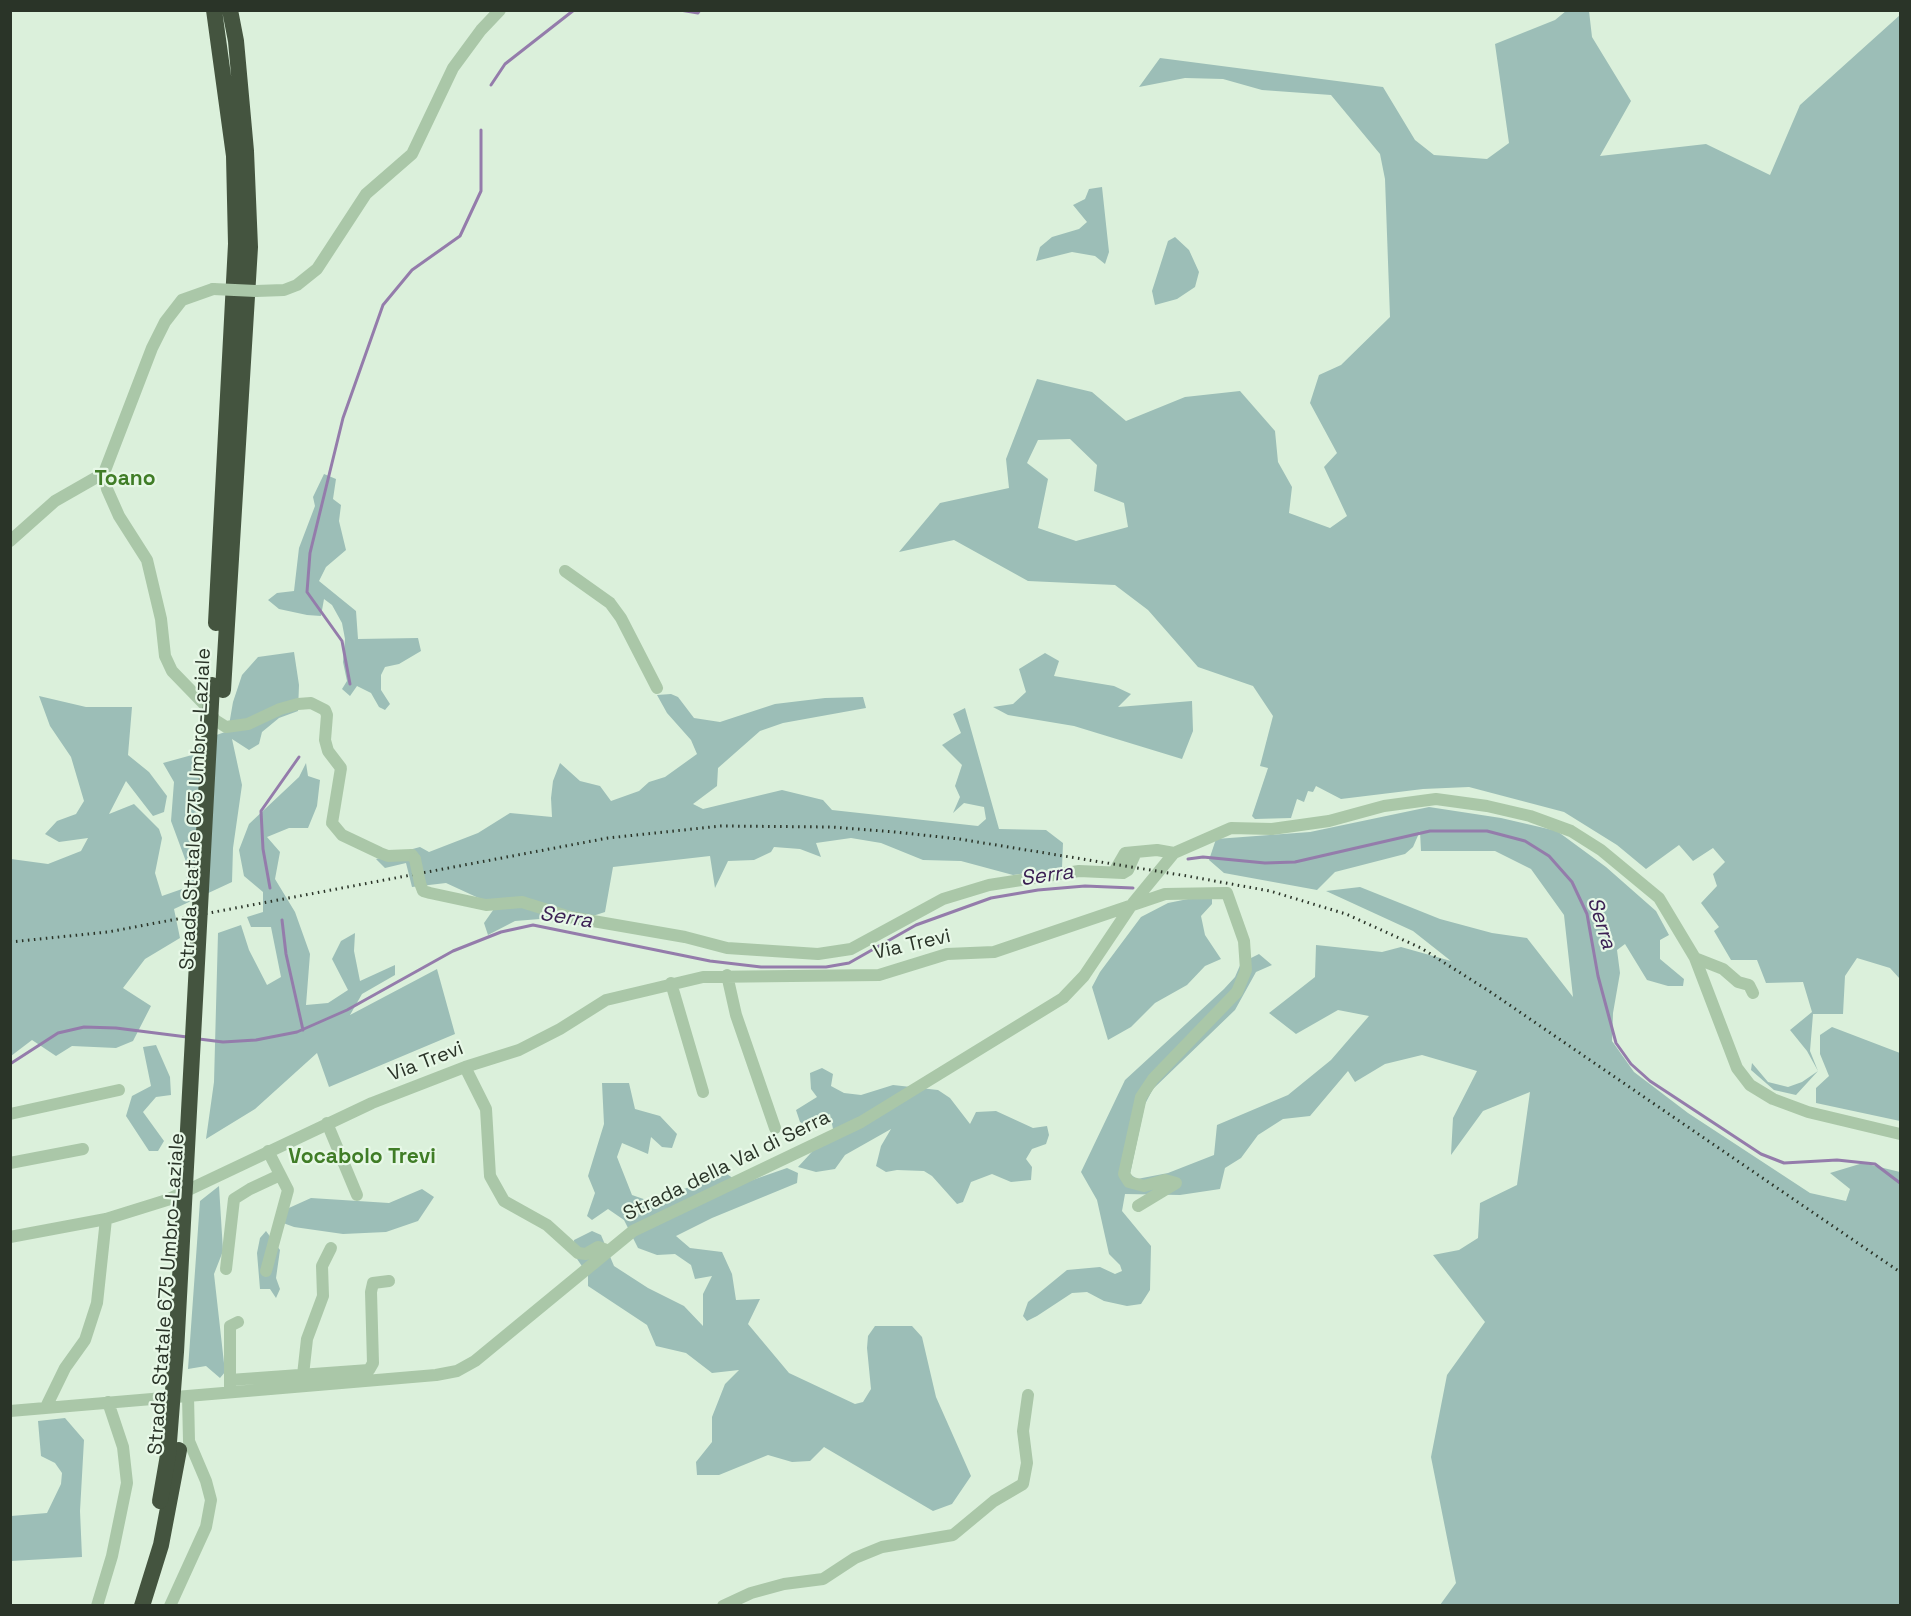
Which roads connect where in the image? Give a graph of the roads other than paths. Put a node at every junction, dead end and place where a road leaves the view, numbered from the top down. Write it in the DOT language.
graph roads {
  1 [pos="214,10"];
  2 [pos="230,10"];
  3 [pos="500,10"];
  4 [pos="104,473"];
  5 [pos="10,541"];
  6 [pos="565,571"];
  7 [pos="218,688"];
  8 [pos="657,688"];
  9 [pos="1174,853"];
  10 [pos="1133,903"];
  11 [pos="1695,958"];
  12 [pos="727,975"];
  13 [pos="671,983"];
  14 [pos="1753,993"];
  15 [pos="465,1067"];
  16 [pos="119,1090"];
  17 [pos="703,1092"];
  18 [pos="10,1114"];
  19 [pos="327,1123"];
  20 [pos="775,1128"];
  21 [pos="1900,1134"];
  22 [pos="83,1149"];
  23 [pos="268,1151"];
  24 [pos="10,1163"];
  25 [pos="280,1176"];
  26 [pos="357,1195"];
  27 [pos="1138,1206"];
  28 [pos="106,1219"];
  29 [pos="10,1237"];
  30 [pos="331,1248"];
  31 [pos="609,1251"];
  32 [pos="226,1269"];
  33 [pos="266,1271"];
  34 [pos="389,1281"];
  35 [pos="238,1322"];
  36 [pos="303,1375"];
  37 [pos="230,1386"];
  38 [pos="1028,1395"];
  39 [pos="188,1396"];
  40 [pos="108,1402"];
  41 [pos="46,1407"];
  42 [pos="10,1411"];
  43 [pos="165,1502"];
  44 [pos="97,1605"];
  45 [pos="134,1605"];
  46 [pos="142,1605"];
  47 [pos="170,1605"];
  48 [pos="723,1605"];
  1 -- 7 [label="highway, Strada Statale 675 Umbro-Laziale"];
  2 -- 7 [label="highway, Strada Statale 675 Umbro-Laziale"];
  3 -- 4 [label="street, bridge"];
  4 -- 5 [label="street"];
  4 -- 9 [label="street, bridge"];
  6 -- 8 [label="street"];
  7 -- 43 [label="highway, Strada Statale 675 Umbro-Laziale, bridge"];
  9 -- 10 [label="street, Strada della Val di Serra"];
  9 -- 11 [label="street, Strada della Val di Serra"];
  10 -- 12 [label="street, Via Trevi"];
  10 -- 27 [label="street"];
  10 -- 31 [label="street, Strada della Val di Serra"];
  11 -- 14 [label="street"];
  11 -- 21 [label="street, Strada della Val di Serra"];
  12 -- 13 [label="street, Via Trevi"];
  12 -- 20 [label="street"];
  13 -- 15 [label="street, Via Trevi"];
  13 -- 17 [label="street"];
  15 -- 19 [label="street, Via Trevi"];
  15 -- 31 [label="street"];
  16 -- 18 [label="street"];
  19 -- 23 [label="street, Via Trevi"];
  19 -- 26 [label="street"];
  22 -- 24 [label="street"];
  23 -- 25 [label="street"];
  23 -- 28 [label="street, Via Trevi"];
  25 -- 32 [label="street"];
  25 -- 33 [label="street"];
  28 -- 29 [label="street, Via Trevi"];
  28 -- 41 [label="street"];
  30 -- 36 [label="street"];
  31 -- 37 [label="street, Strada della Val di Serra"];
  34 -- 36 [label="street, Strada della Val di Serra"];
  35 -- 37 [label="street"];
  36 -- 37 [label="street, Strada della Val di Serra"];
  37 -- 39 [label="street, Strada della Val di Serra"];
  38 -- 48 [label="street"];
  39 -- 40 [label="street, Strada della Val di Serra"];
  39 -- 47 [label="street"];
  40 -- 41 [label="street, Strada della Val di Serra"];
  40 -- 44 [label="street"];
  41 -- 42 [label="street, Strada della Val di Serra"];
  43 -- 45 [label="highway, Strada Statale 675 Umbro-Laziale"];
  43 -- 46 [label="highway, Strada Statale 675 Umbro-Laziale"];
}
